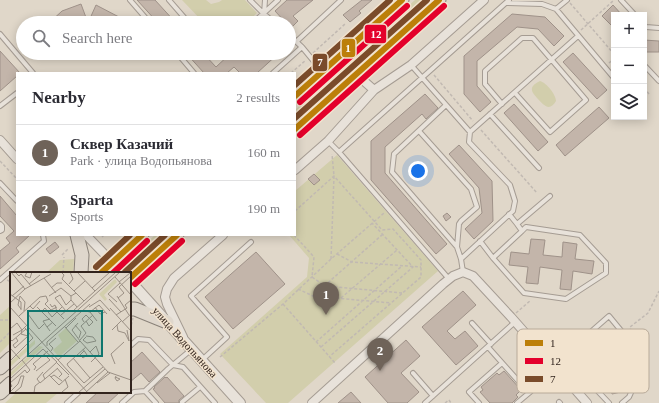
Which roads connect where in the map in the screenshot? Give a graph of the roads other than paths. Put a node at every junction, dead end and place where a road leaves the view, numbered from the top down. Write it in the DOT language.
graph roads {
  1 [pos="130,0"];
  2 [pos="170,0"];
  3 [pos="250,0"];
  4 [pos="265,0"];
  5 [pos="278,0"];
  6 [pos="340,0"];
  7 [pos="402,0"];
  8 [pos="439,0"];
  9 [pos="484,0"];
  10 [pos="567,0"];
  11 [pos="621,0"];
  12 [pos="508,1"];
  13 [pos="556,9"];
  14 [pos="632,12"];
  15 [pos="264,14"];
  16 [pos="144,16"];
  17 [pos="183,16"];
  18 [pos="262,16"];
  19 [pos="266,16"];
  20 [pos="647,27"];
  21 [pos="659,28"];
  22 [pos="0,34"];
  23 [pos="577,35"];
  24 [pos="296,41"];
  25 [pos="302,47"];
  26 [pos="16,52"];
  27 [pos="296,52"];
  28 [pos="23,60"];
  29 [pos="183,60"];
  30 [pos="288,60"];
  31 [pos="552,60"];
  32 [pos="411,65"];
  33 [pos="647,68"];
  34 [pos="323,71"];
  35 [pos="33,72"];
  36 [pos="193,72"];
  37 [pos="274,72"];
  38 [pos="356,74"];
  39 [pos="611,75"];
  40 [pos="422,78"];
  41 [pos="658,78"];
  42 [pos="374,90"];
  43 [pos="515,92"];
  44 [pos="16,94"];
  45 [pos="296,95"];
  46 [pos="502,104"];
  47 [pos="446,105"];
  48 [pos="0,106"];
  49 [pos="490,114"];
  50 [pos="296,128"];
  51 [pos="419,131"];
  52 [pos="470,132"];
  53 [pos="0,140"];
  54 [pos="328,141"];
  55 [pos="338,151"];
  56 [pos="16,158"];
  57 [pos="539,168"];
  58 [pos="296,169"];
  59 [pos="0,183"];
  60 [pos="550,196"];
  61 [pos="16,200"];
  62 [pos="509,214"];
  63 [pos="0,224"];
  64 [pos="517,224"];
  65 [pos="0,231"];
  66 [pos="522,231"];
  67 [pos="43,236"];
  68 [pos="77,236"];
  69 [pos="87,236"];
  70 [pos="141,236"];
  71 [pos="177,236"];
  72 [pos="222,236"];
  73 [pos="251,242"];
  74 [pos="480,242"];
  75 [pos="457,247"];
  76 [pos="493,258"];
  77 [pos="461,259"];
  78 [pos="112,262"];
  79 [pos="81,272"];
  80 [pos="102,272"];
  81 [pos="121,272"];
  82 [pos="463,272"];
  83 [pos="131,277"];
  84 [pos="449,279"];
  85 [pos="0,280"];
  86 [pos="131,282"];
  87 [pos="132,312"];
  88 [pos="167,322"];
  89 [pos="515,322"];
  90 [pos="472,323"];
  91 [pos="521,329"];
  92 [pos="593,329"];
  93 [pos="619,329"];
  94 [pos="131,345"];
  95 [pos="489,345"];
  96 [pos="189,346"];
  97 [pos="10,359"];
  98 [pos="202,360"];
  99 [pos="502,363"];
  100 [pos="173,365"];
  101 [pos="0,368"];
  102 [pos="413,373"];
  103 [pos="517,380"];
  104 [pos="10,384"];
  105 [pos="200,387"];
  106 [pos="145,391"];
  107 [pos="0,393"];
  108 [pos="78,393"];
  109 [pos="529,393"];
  110 [pos="578,393"];
  111 [pos="600,393"];
  112 [pos="631,393"];
  113 [pos="433,396"];
  114 [pos="182,402"];
  115 [pos="66,403"];
  116 [pos="122,403"];
  117 [pos="156,403"];
  118 [pos="215,403"];
  119 [pos="240,403"];
  120 [pos="312,403"];
  121 [pos="425,403"];
  122 [pos="479,403"];
  123 [pos="517,403"];
  124 [pos="587,403"];
  125 [pos="609,403"];
  126 [pos="622,403"];
  1 -- 16 [label="lane"];
  2 -- 17 [label="lane"];
  3 -- 15 [label="lane"];
  4 -- 15 [label="lane"];
  5 -- 15 [label="lane"];
  6 -- 24 [label="lane"];
  7 -- 34 [label="main road"];
  8 -- 38 [label="main road"];
  9 -- 32 [label="street"];
  10 -- 13 [label="lane"];
  11 -- 14 [label="lane"];
  12 -- 13 [label="lane"];
  12 -- 40 [label="lane"];
  13 -- 23 [label="lane"];
  15 -- 18 [label="lane"];
  15 -- 19 [label="lane"];
  20 -- 21 [label="lane"];
  22 -- 26 [label="lane"];
  23 -- 31 [label="lane"];
  23 -- 39 [label="lane"];
  24 -- 25 [label="lane"];
  25 -- 27 [label="lane"];
  25 -- 34 [label="lane"];
  28 -- 35 [label="lane"];
  29 -- 36 [label="lane"];
  30 -- 37 [label="lane"];
  31 -- 43 [label="lane"];
  31 -- 43 [label="lane"];
  31 -- 46 [label="lane"];
  32 -- 40 [label="lane"];
  32 -- 42 [label="street"];
  33 -- 41 [label="lane"];
  34 -- 45 [label="main road"];
  38 -- 42 [label="street"];
  38 -- 50 [label="main road"];
  40 -- 47 [label="lane"];
  40 -- 55 [label="lane"];
  42 -- 54 [label="street"];
  43 -- 46 [label="lane"];
  44 -- 48 [label="lane"];
  46 -- 49 [label="lane"];
  47 -- 51 [label="lane"];
  47 -- 52 [label="lane"];
  49 -- 52 [label="lane"];
  49 -- 57 [label="lane"];
  51 -- 75 [label="lane"];
  51 -- 75 [label="lane"];
  52 -- 62 [label="lane"];
  53 -- 56 [label="street"];
  54 -- 55 [label="lane"];
  54 -- 58 [label="street"];
  55 -- 84 [label="lane"];
  59 -- 61 [label="lane"];
  60 -- 64 [label="lane"];
  62 -- 64 [label="lane"];
  62 -- 74 [label="lane"];
  63 -- 65 [label="lane"];
  64 -- 66 [label="lane"];
  66 -- 76 [label="lane"];
  66 -- 76 [label="lane"];
  67 -- 85 [label="lane"];
  68 -- 79 [label="main road"];
  69 -- 78 [label="street"];
  70 -- 78 [label="main road"];
  71 -- 83 [label="main road"];
  72 -- 96 [label="street"];
  73 -- 98 [label="lane"];
  74 -- 76 [label="lane"];
  74 -- 77 [label="lane"];
  75 -- 77 [label="lane"];
  77 -- 82 [label="lane"];
  78 -- 80 [label="main road"];
  78 -- 81 [label="street"];
  82 -- 84 [label="street"];
  82 -- 89 [label="street"];
  84 -- 120 [label="street"];
  86 -- 88 [label="street, улица Водопьянова"];
  87 -- 88 [label="main road"];
  88 -- 96 [label="street, улица Водопьянова"];
  89 -- 91 [label="street"];
  89 -- 95 [label="lane"];
  90 -- 95 [label="lane"];
  92 -- 93 [label="lane"];
  94 -- 100 [label="lane"];
  95 -- 99 [label="lane"];
  95 -- 113 [label="lane"];
  96 -- 98 [label="street, улица Водопьянова"];
  96 -- 100 [label="lane"];
  97 -- 101 [label="main road"];
  98 -- 119 [label="street, улица Водопьянова"];
  99 -- 103 [label="lane"];
  99 -- 122 [label="lane"];
  100 -- 105 [label="lane"];
  100 -- 106 [label="lane"];
  102 -- 113 [label="lane"];
  104 -- 107 [label="main road"];
  105 -- 114 [label="lane"];
  105 -- 118 [label="lane"];
  106 -- 116 [label="lane"];
  106 -- 117 [label="lane"];
  108 -- 115 [label="lane"];
  109 -- 123 [label="lane"];
  110 -- 124 [label="street"];
  111 -- 125 [label="lane"];
  112 -- 126 [label="lane"];
  113 -- 121 [label="lane"];
}
